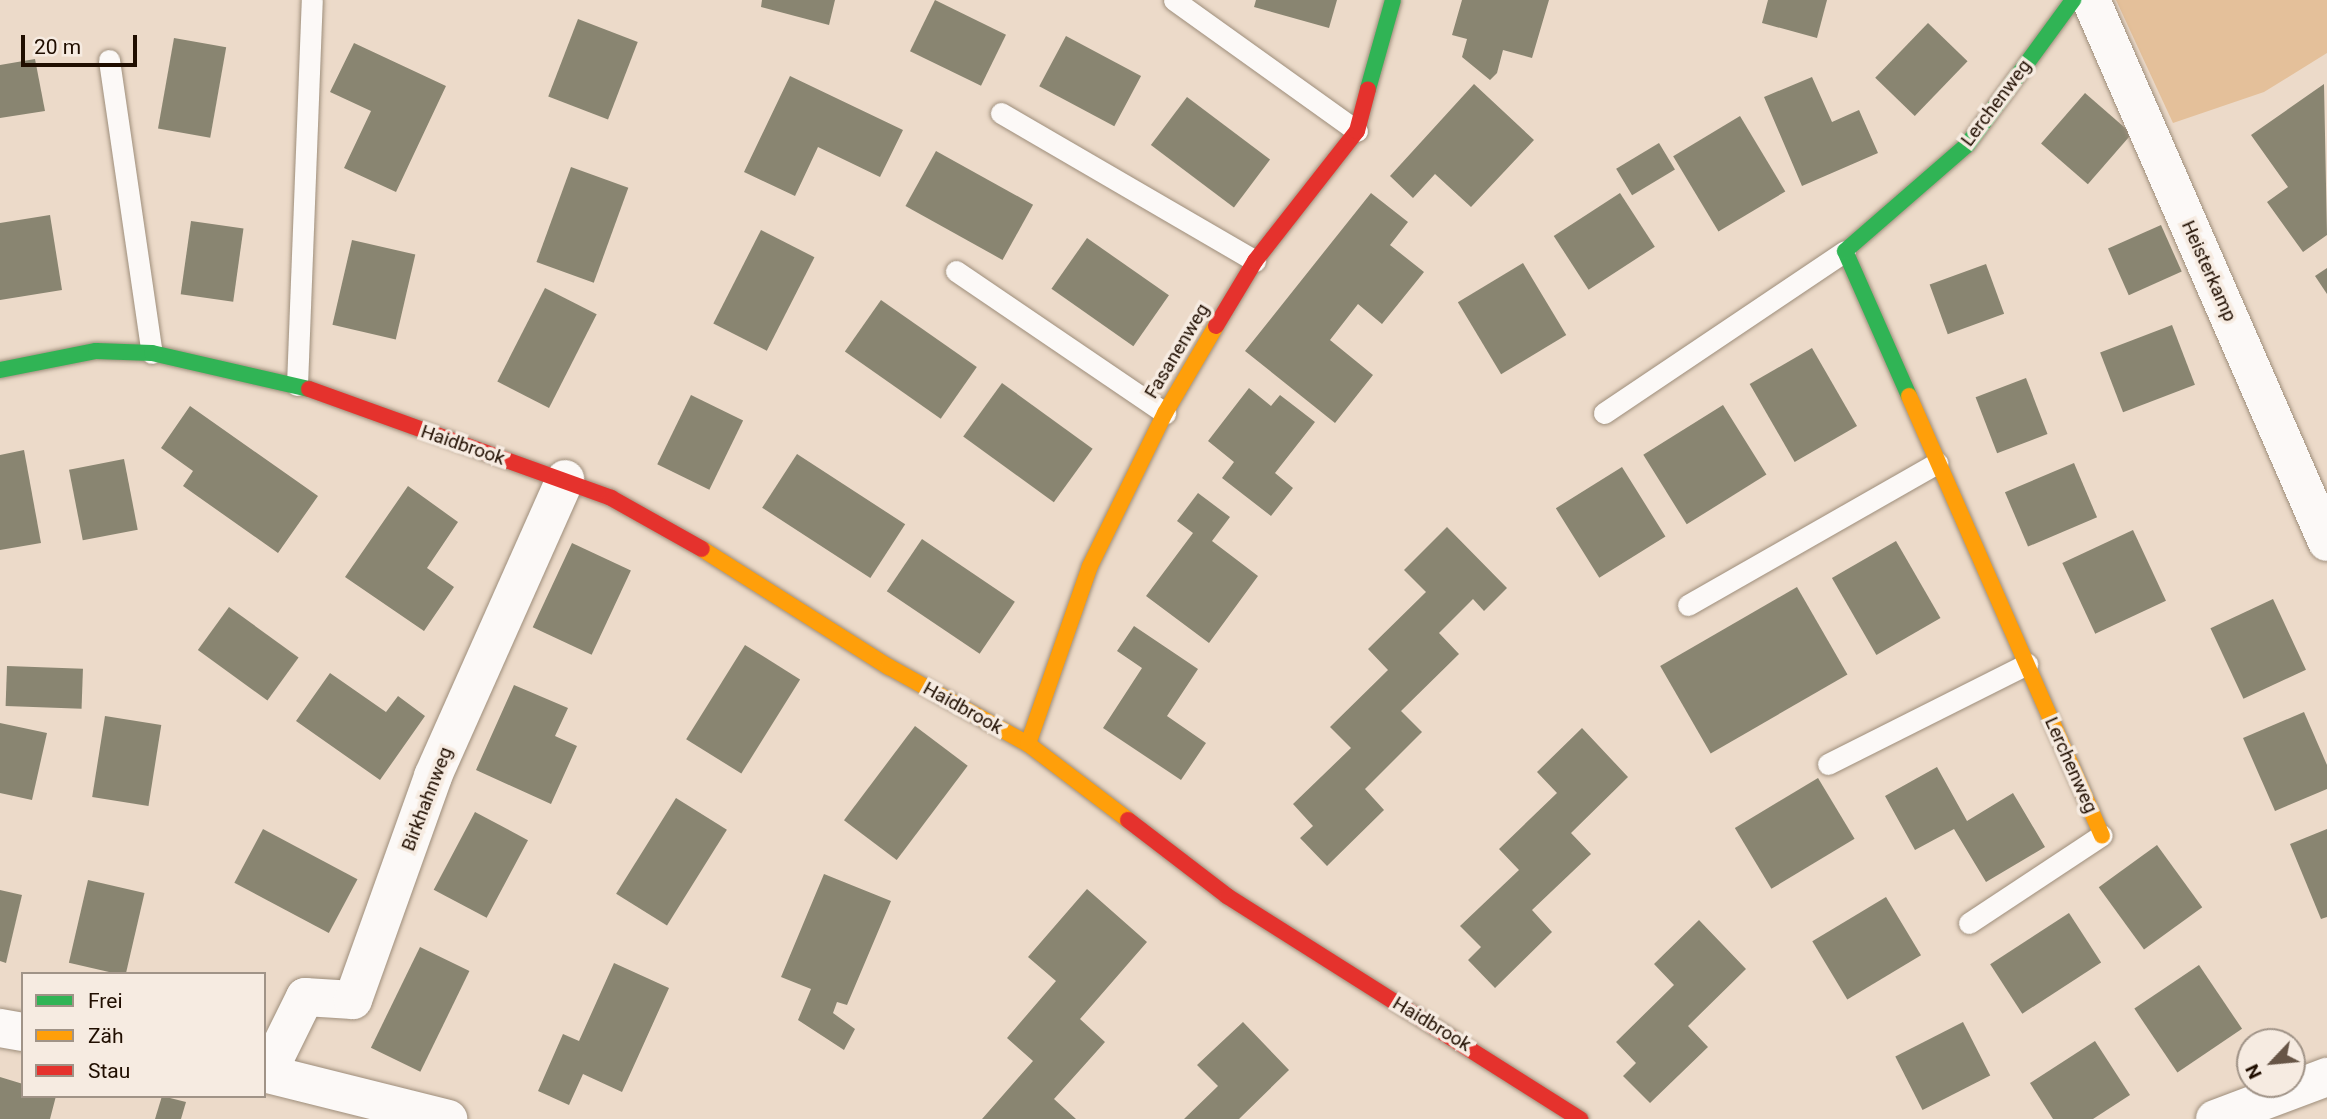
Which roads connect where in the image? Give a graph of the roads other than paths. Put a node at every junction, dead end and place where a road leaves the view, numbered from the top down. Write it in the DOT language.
graph roads {
  1 [pos="312,0"];
  2 [pos="1174,0"];
  3 [pos="1393,0"];
  4 [pos="2073,0"];
  5 [pos="2091,0"];
  6 [pos="109,60"];
  7 [pos="1001,113"];
  8 [pos="1357,131"];
  9 [pos="1845,251"];
  10 [pos="1255,261"];
  11 [pos="956,271"];
  12 [pos="152,353"];
  13 [pos="0,370"];
  14 [pos="297,385"];
  15 [pos="1165,413"];
  16 [pos="1604,413"];
  17 [pos="1937,464"];
  18 [pos="565,479"];
  19 [pos="2327,542"];
  20 [pos="1688,605"];
  21 [pos="2027,664"];
  22 [pos="1028,744"];
  23 [pos="1828,764"];
  24 [pos="2102,835"];
  25 [pos="1969,923"];
  26 [pos="0,1028"];
  27 [pos="21,1032"];
  28 [pos="266,1073"];
  29 [pos="2327,1077"];
  30 [pos="448,1119"];
  31 [pos="1580,1119"];
  32 [pos="2215,1119"];
  1 -- 14 [label="lane"];
  2 -- 8 [label="lane"];
  3 -- 8 [label="street, Fasanenweg"];
  4 -- 9 [label="street, Lerchenweg"];
  5 -- 19 [label="street, Heisterkamp"];
  6 -- 12 [label="lane"];
  7 -- 10 [label="lane"];
  8 -- 10 [label="street, Fasanenweg"];
  9 -- 16 [label="lane, Lerchenweg"];
  9 -- 17 [label="street, Lerchenweg"];
  10 -- 15 [label="street, Fasanenweg"];
  11 -- 15 [label="lane"];
  12 -- 13 [label="street, Haidbrook"];
  12 -- 14 [label="street, Haidbrook"];
  14 -- 18 [label="street, Haidbrook"];
  15 -- 22 [label="street, Fasanenweg"];
  17 -- 20 [label="lane"];
  17 -- 21 [label="street, Lerchenweg"];
  18 -- 22 [label="street, Haidbrook"];
  18 -- 28 [label="street, Birkhahnweg"];
  21 -- 23 [label="lane"];
  21 -- 24 [label="street, Lerchenweg"];
  22 -- 31 [label="street, Haidbrook"];
  24 -- 25 [label="lane, Lerchenweg"];
  26 -- 27 [label="street"];
  28 -- 30 [label="street"];
  29 -- 32 [label="street"];
}
